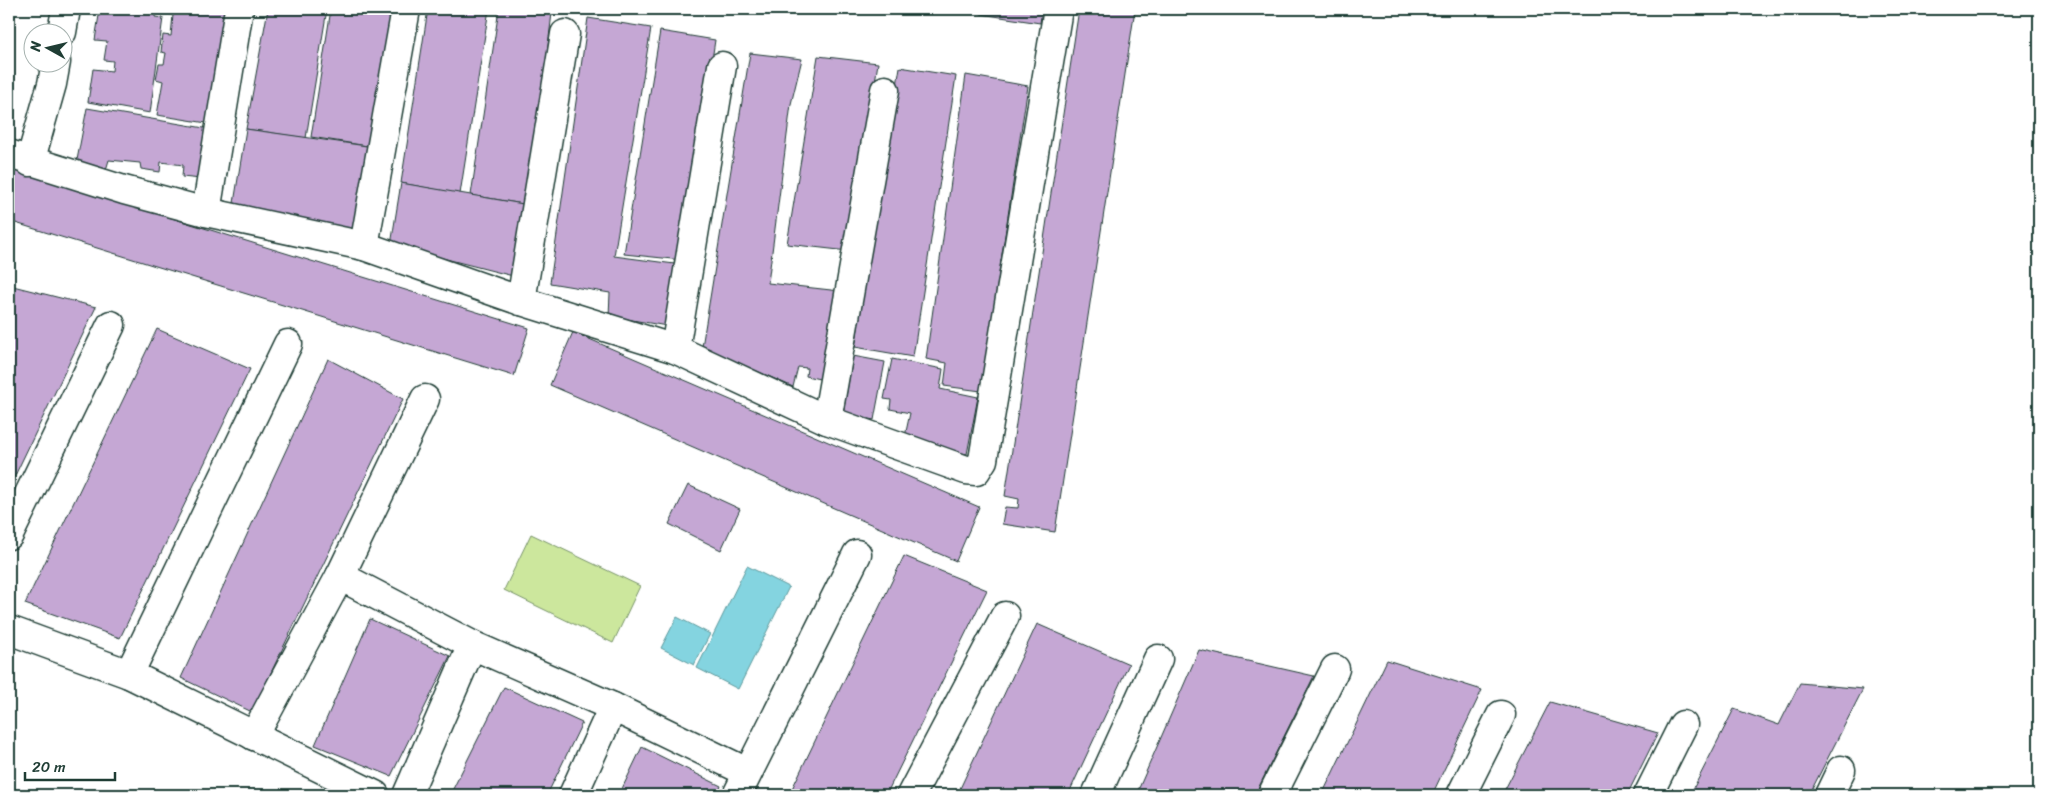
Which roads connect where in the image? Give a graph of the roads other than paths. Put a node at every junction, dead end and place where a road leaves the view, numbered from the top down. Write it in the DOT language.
graph roads {
  1 [pos="66,9"];
  2 [pos="239,9"];
  3 [pos="406,9"];
  4 [pos="1058,9"];
  5 [pos="64,22"];
  6 [pos="565,34"];
  7 [pos="722,66"];
  8 [pos="54,72"];
  9 [pos="885,90"];
  10 [pos="20,158"];
  11 [pos="206,212"];
  12 [pos="364,246"];
  13 [pos="521,301"];
  14 [pos="111,325"];
  15 [pos="288,344"];
  16 [pos="675,349"];
  17 [pos="425,399"];
  18 [pos="827,420"];
  19 [pos="9,535"];
  20 [pos="857,554"];
  21 [pos="340,576"];
  22 [pos="1006,616"];
  23 [pos="9,630"];
  24 [pos="472,645"];
  25 [pos="1158,659"];
  26 [pos="1335,668"];
  27 [pos="129,674"];
  28 [pos="612,707"];
  29 [pos="1500,715"];
  30 [pos="1683,726"];
  31 [pos="254,736"];
  32 [pos="1841,770"];
  33 [pos="742,783"];
  34 [pos="374,795"];
  35 [pos="407,795"];
  36 [pos="573,795"];
  37 [pos="911,795"];
  38 [pos="1096,795"];
  39 [pos="1272,795"];
  40 [pos="1461,795"];
  41 [pos="1648,795"];
  42 [pos="1829,795"];
  1 -- 5 [label="street"];
  2 -- 11 [label="street"];
  3 -- 12 [label="street"];
  4 -- 18 [label="street"];
  6 -- 13 [label="street"];
  7 -- 16 [label="street"];
  8 -- 10 [label="street"];
  9 -- 18 [label="street"];
  10 -- 11 [label="street"];
  11 -- 12 [label="street"];
  12 -- 13 [label="street"];
  13 -- 16 [label="street"];
  14 -- 19 [label="street"];
  15 -- 27 [label="street"];
  16 -- 18 [label="street"];
  17 -- 21 [label="street"];
  20 -- 33 [label="street"];
  21 -- 24 [label="street"];
  21 -- 31 [label="street"];
  22 -- 37 [label="street"];
  23 -- 27 [label="street"];
  24 -- 28 [label="street"];
  24 -- 35 [label="street"];
  25 -- 38 [label="street"];
  26 -- 39 [label="street"];
  27 -- 31 [label="street"];
  28 -- 33 [label="street"];
  28 -- 36 [label="street"];
  29 -- 40 [label="street"];
  30 -- 41 [label="street"];
  31 -- 34 [label="street"];
  32 -- 42 [label="street"];
}
